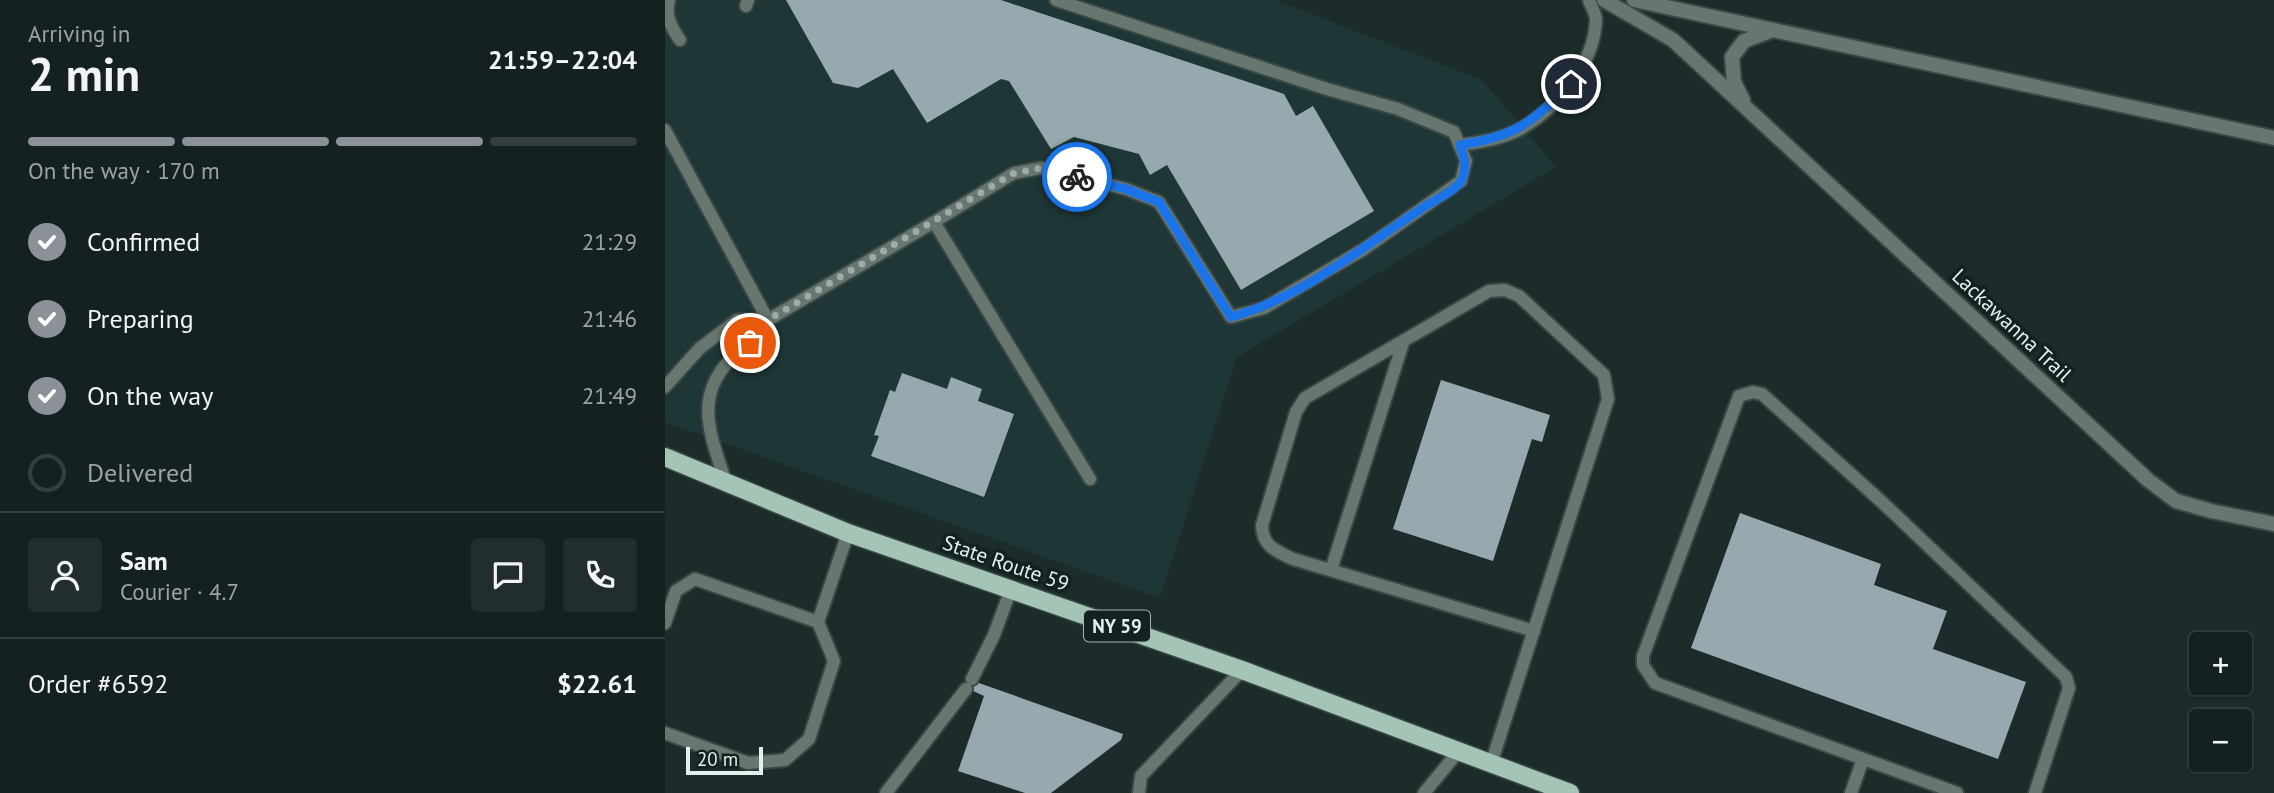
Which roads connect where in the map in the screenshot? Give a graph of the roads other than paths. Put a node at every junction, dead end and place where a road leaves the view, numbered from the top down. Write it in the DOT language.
graph roads {
  1 [pos="669,0"];
  2 [pos="1056,0"];
  3 [pos="1589,0"];
  4 [pos="1604,0"];
  5 [pos="1634,0"];
  6 [pos="1770,31"];
  7 [pos="680,40"];
  8 [pos="1747,109"];
  9 [pos="665,130"];
  10 [pos="2274,138"];
  11 [pos="1460,145"];
  12 [pos="935,222"];
  13 [pos="768,320"];
  14 [pos="1403,343"];
  15 [pos="665,387"];
  16 [pos="665,457"];
  17 [pos="1090,479"];
  18 [pos="725,480"];
  19 [pos="2274,524"];
  20 [pos="848,533"];
  21 [pos="1331,570"];
  22 [pos="1011,589"];
  23 [pos="818,622"];
  24 [pos="665,623"];
  25 [pos="1534,631"];
  26 [pos="1242,670"];
  27 [pos="665,733"];
  28 [pos="1458,752"];
  29 [pos="1863,759"];
  30 [pos="1491,764"];
  31 [pos="885,793"];
  32 [pos="1139,793"];
  33 [pos="1424,793"];
  34 [pos="1570,793"];
  35 [pos="1851,793"];
  36 [pos="1958,793"];
  37 [pos="2035,793"];
  1 -- 7 [label="lane"];
  2 -- 11 [label="lane"];
  3 -- 11 [label="lane"];
  4 -- 8 [label="street, Lackawanna Trail"];
  5 -- 6 [label="street"];
  6 -- 8 [label="street, Lackawanna Trail"];
  6 -- 10 [label="street"];
  8 -- 19 [label="street, Lackawanna Trail"];
  9 -- 13 [label="lane"];
  11 -- 12 [label="lane"];
  12 -- 13 [label="lane"];
  12 -- 17 [label="lane"];
  13 -- 15 [label="lane"];
  13 -- 18 [label="lane"];
  14 -- 21 [label="lane"];
  14 -- 21 [label="lane"];
  14 -- 25 [label="lane"];
  16 -- 18 [label="main road, State Route 59 / NY 59"];
  18 -- 20 [label="main road, State Route 59 / NY 59"];
  20 -- 22 [label="main road, State Route 59 / NY 59"];
  20 -- 23 [label="lane"];
  21 -- 25 [label="lane"];
  22 -- 26 [label="main road, State Route 59 / NY 59"];
  22 -- 31 [label="lane"];
  23 -- 24 [label="lane"];
  23 -- 27 [label="lane"];
  25 -- 30 [label="lane"];
  26 -- 28 [label="main road, State Route 59 / NY 59"];
  26 -- 32 [label="lane"];
  28 -- 30 [label="main road, State Route 59 / NY 59"];
  28 -- 33 [label="lane"];
  29 -- 35 [label="lane"];
  29 -- 36 [label="lane"];
  29 -- 37 [label="lane"];
  30 -- 34 [label="main road, State Route 59 / NY 59"];
}
